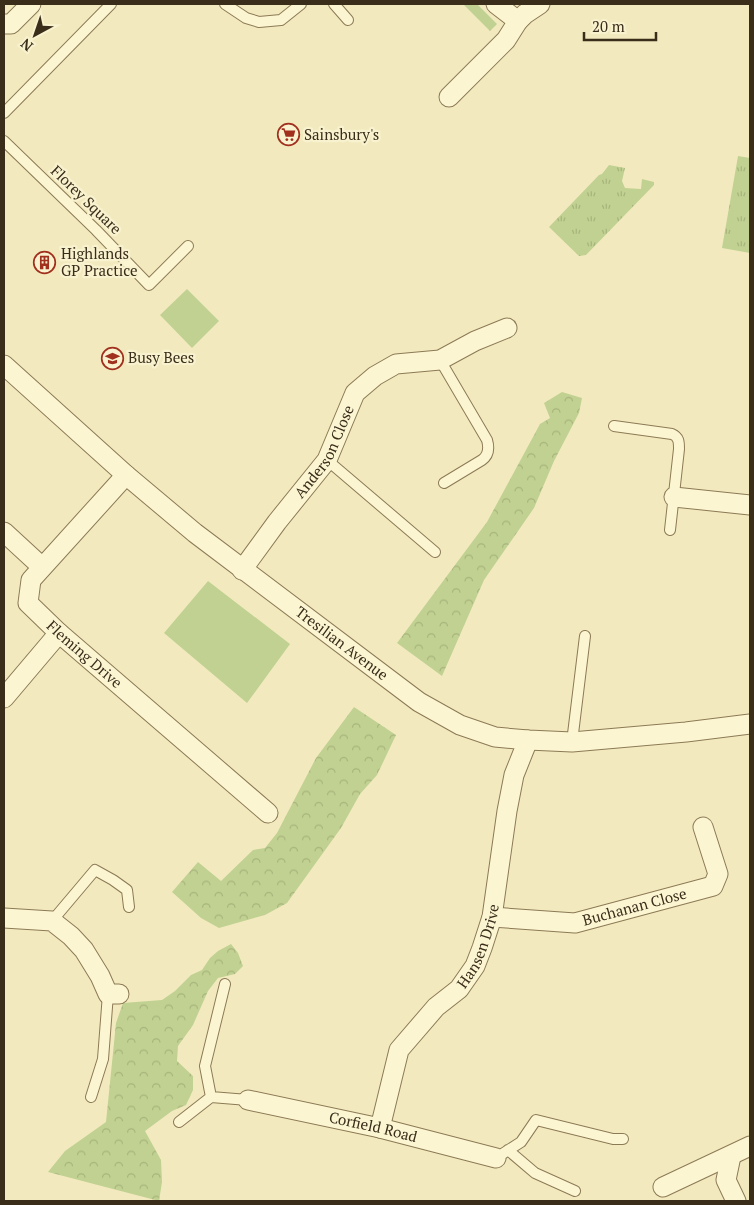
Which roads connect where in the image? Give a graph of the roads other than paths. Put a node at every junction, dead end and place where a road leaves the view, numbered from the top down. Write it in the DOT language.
graph roads {
  1 [pos="31,4"];
  2 [pos="111,4"];
  3 [pos="225,4"];
  4 [pos="301,4"];
  5 [pos="334,4"];
  6 [pos="496,4"];
  7 [pos="540,4"];
  8 [pos="348,20"];
  9 [pos="518,22"];
  10 [pos="7,24"];
  11 [pos="449,97"];
  12 [pos="4,113"];
  13 [pos="4,141"];
  14 [pos="188,246"];
  15 [pos="507,328"];
  16 [pos="440,360"];
  17 [pos="4,365"];
  18 [pos="614,426"];
  19 [pos="327,460"];
  20 [pos="126,475"];
  21 [pos="444,483"];
  22 [pos="674,497"];
  23 [pos="750,505"];
  24 [pos="670,530"];
  25 [pos="4,532"];
  26 [pos="435,552"];
  27 [pos="42,567"];
  28 [pos="242,570"];
  29 [pos="59,633"];
  30 [pos="585,636"];
  31 [pos="4,698"];
  32 [pos="750,724"];
  33 [pos="528,740"];
  34 [pos="572,742"];
  35 [pos="268,813"];
  36 [pos="703,827"];
  37 [pos="129,907"];
  38 [pos="492,917"];
  39 [pos="4,918"];
  40 [pos="52,921"];
  41 [pos="225,984"];
  42 [pos="113,994"];
  43 [pos="91,1097"];
  44 [pos="211,1097"];
  45 [pos="248,1100"];
  46 [pos="179,1122"];
  47 [pos="380,1128"];
  48 [pos="624,1139"];
  49 [pos="750,1146"];
  50 [pos="502,1154"];
  51 [pos="731,1156"];
  52 [pos="662,1187"];
  53 [pos="575,1191"];
  54 [pos="736,1201"];
  1 -- 10 [label="street"];
  2 -- 12 [label="lane"];
  3 -- 4 [label="lane"];
  5 -- 8 [label="lane"];
  6 -- 9 [label="street"];
  7 -- 9 [label="street"];
  9 -- 11 [label="street"];
  13 -- 14 [label="lane, Florey Square"];
  15 -- 16 [label="street, Anderson Close"];
  16 -- 19 [label="street, Anderson Close"];
  16 -- 21 [label="lane"];
  17 -- 20 [label="street, Tresilian Avenue"];
  18 -- 22 [label="lane"];
  19 -- 26 [label="lane"];
  19 -- 28 [label="street, Anderson Close"];
  20 -- 27 [label="street, Fleming Drive"];
  20 -- 28 [label="street, Tresilian Avenue"];
  22 -- 23 [label="street"];
  22 -- 24 [label="lane"];
  25 -- 27 [label="street"];
  27 -- 29 [label="street, Fleming Drive"];
  28 -- 33 [label="street, Tresilian Avenue"];
  29 -- 31 [label="street"];
  29 -- 35 [label="street, Fleming Drive"];
  30 -- 34 [label="lane"];
  32 -- 34 [label="street, Tresilian Avenue"];
  33 -- 34 [label="street, Tresilian Avenue"];
  33 -- 38 [label="street, Hansen Drive"];
  36 -- 38 [label="street, Buchanan Close"];
  37 -- 40 [label="lane"];
  38 -- 47 [label="street, Hansen Drive"];
  39 -- 40 [label="street"];
  40 -- 42 [label="street"];
  41 -- 44 [label="lane"];
  42 -- 43 [label="lane"];
  44 -- 45 [label="lane"];
  44 -- 46 [label="lane"];
  45 -- 47 [label="street, Corfield Road"];
  47 -- 50 [label="street, Corfield Road"];
  48 -- 50 [label="lane"];
  49 -- 51 [label="street"];
  50 -- 53 [label="lane"];
  51 -- 52 [label="street"];
  51 -- 54 [label="street"];
}
